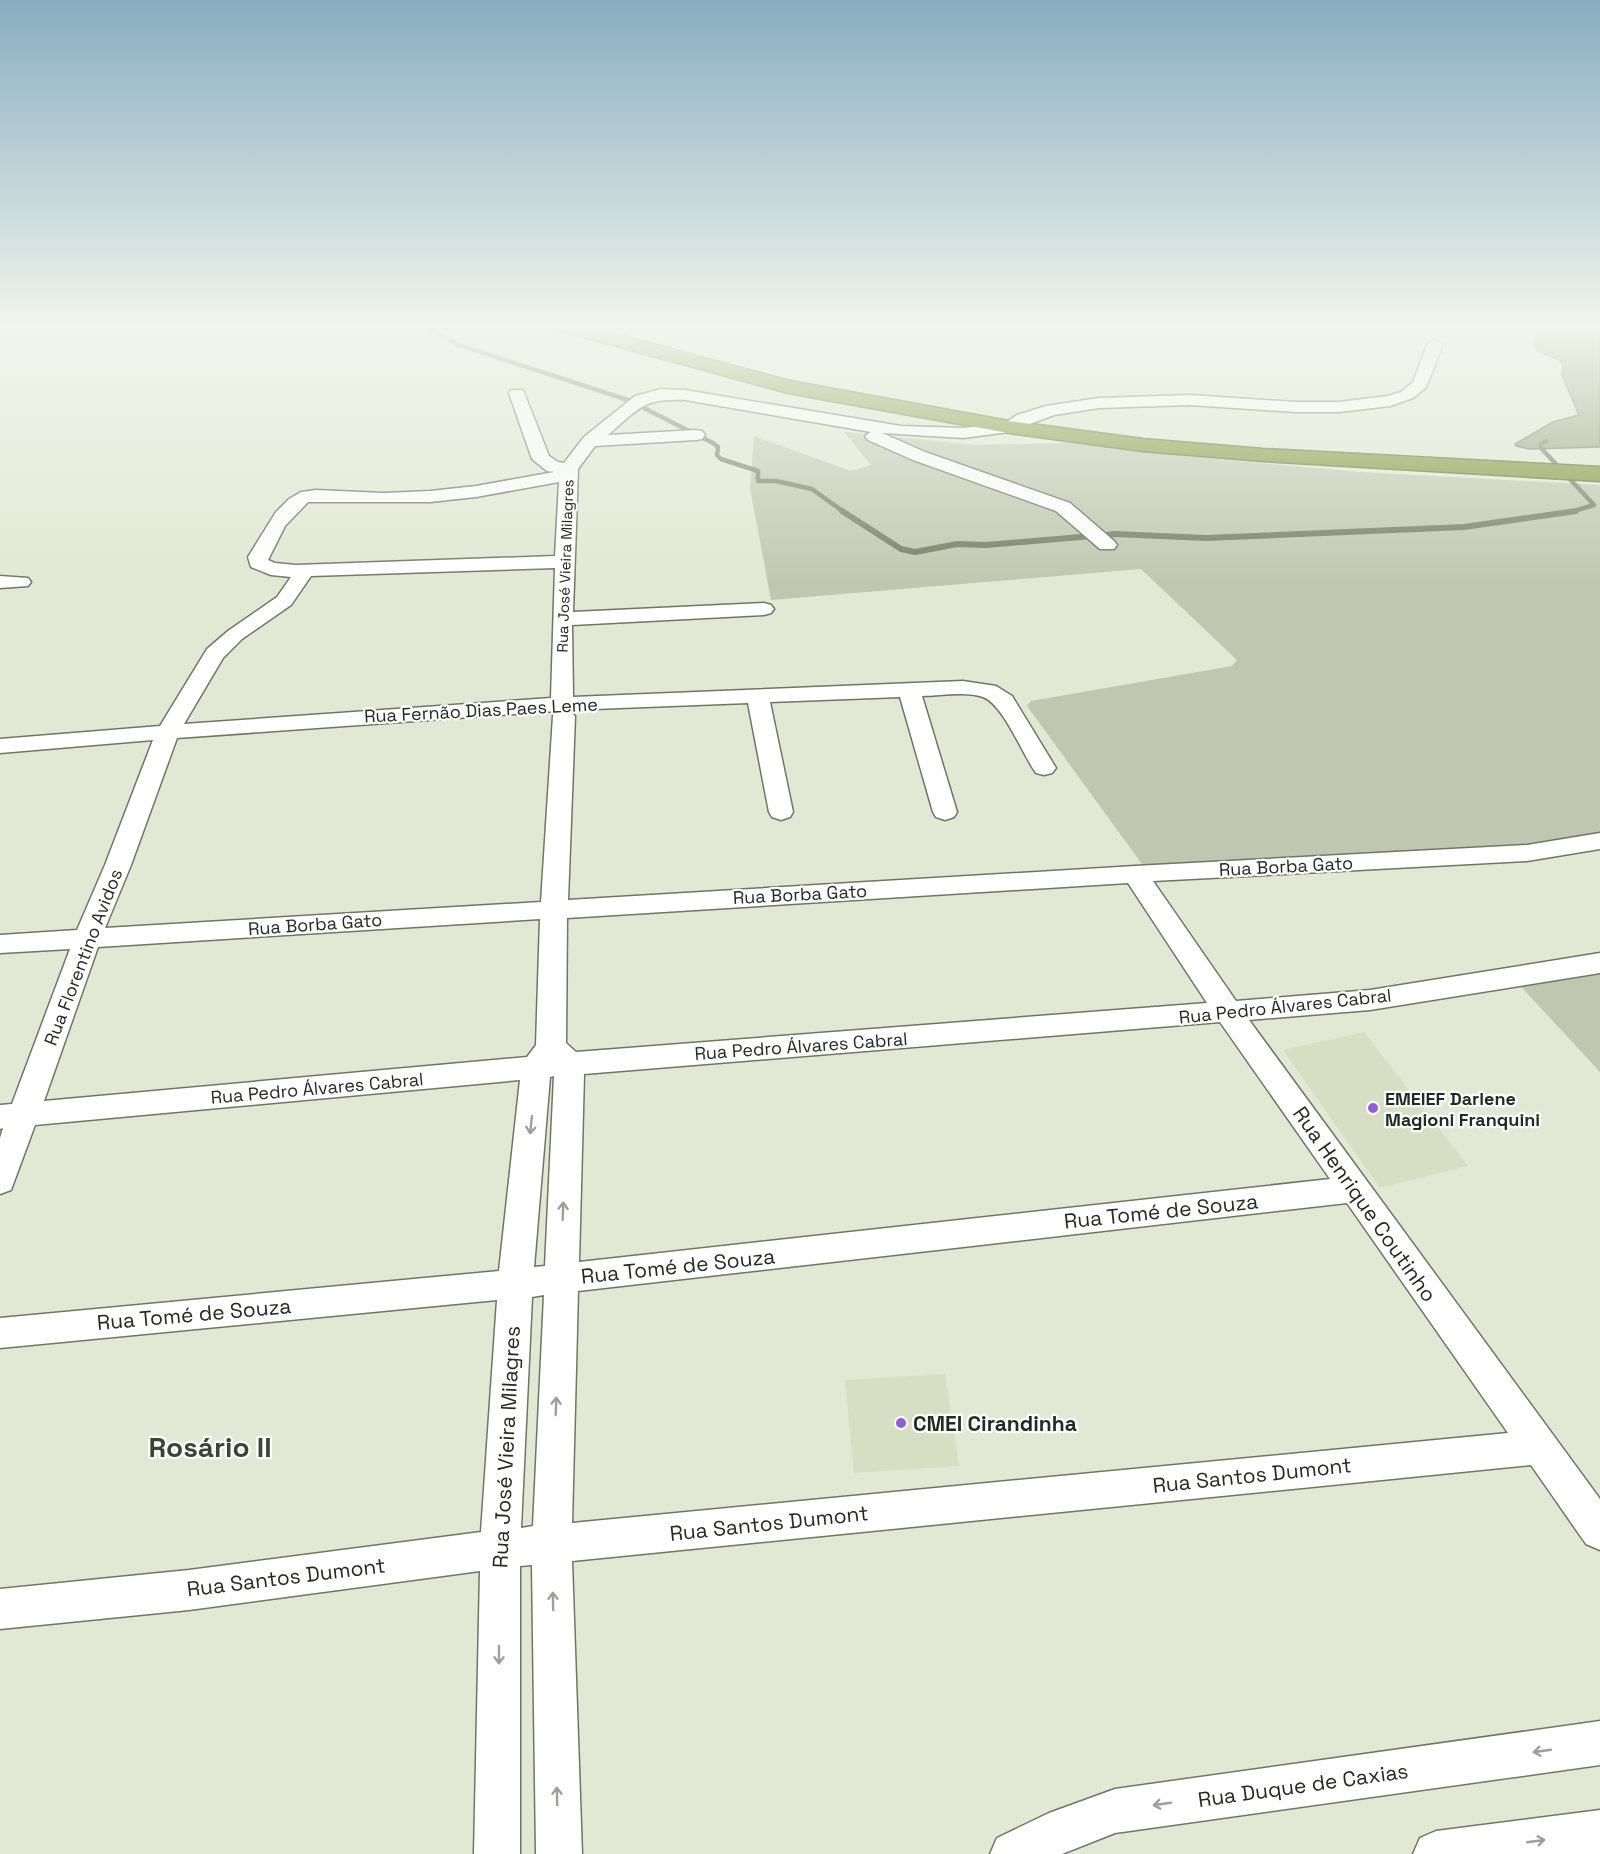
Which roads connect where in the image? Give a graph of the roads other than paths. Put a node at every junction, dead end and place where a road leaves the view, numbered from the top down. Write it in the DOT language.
graph roads {
  1 [pos="524,413"];
  2 [pos="623,413"];
  3 [pos="787,413"];
  4 [pos="929,413"];
  5 [pos="1044,413"];
  6 [pos="859,425"];
  7 [pos="1009,427"];
  8 [pos="696,435"];
  9 [pos="590,441"];
  10 [pos="569,472"];
  11 [pos="1600,474"];
  12 [pos="1107,545"];
  13 [pos="566,562"];
  14 [pos="305,571"];
  15 [pos="0,582"];
  16 [pos="21,582"];
  17 [pos="764,609"];
  18 [pos="562,619"];
  19 [pos="909,691"];
  20 [pos="759,702"];
  21 [pos="563,710"];
  22 [pos="165,740"];
  23 [pos="0,746"];
  24 [pos="1044,768"];
  25 [pos="781,812"];
  26 [pos="945,812"];
  27 [pos="1600,841"];
  28 [pos="1135,874"];
  29 [pos="554,909"];
  30 [pos="87,939"];
  31 [pos="0,944"];
  32 [pos="1600,963"];
  33 [pos="1229,1013"];
  34 [pos="552,1059"];
  35 [pos="12,1116"];
  36 [pos="0,1181"];
  37 [pos="1354,1189"];
  38 [pos="561,1279"];
  39 [pos="515,1284"];
  40 [pos="0,1333"];
  41 [pos="1539,1447"];
  42 [pos="1600,1531"];
  43 [pos="552,1545"];
  44 [pos="500,1549"];
  45 [pos="0,1609"];
  46 [pos="1600,1743"];
  47 [pos="1600,1833"];
  48 [pos="497,1854"];
  49 [pos="559,1854"];
  50 [pos="1013,1854"];
  51 [pos="1436,1854"];
  1 -- 10 [label="street"];
  2 -- 9 [label="street, Rua José Vieira Milagres"];
  3 -- 6 [label="street, Rua José Vieira Milagres"];
  4 -- 7 [label="highway"];
  5 -- 7 [label="street, Rua José Vieira Milagres"];
  6 -- 7 [label="street, Rua José Vieira Milagres"];
  6 -- 12 [label="street"];
  7 -- 11 [label="highway"];
  8 -- 9 [label="street"];
  9 -- 10 [label="street, Rua José Vieira Milagres"];
  10 -- 13 [label="street, Rua José Vieira Milagres"];
  10 -- 14 [label="street"];
  13 -- 14 [label="street"];
  13 -- 18 [label="street, Rua José Vieira Milagres"];
  14 -- 22 [label="street, Rua Florentino Avidos"];
  15 -- 16 [label="street"];
  17 -- 18 [label="street"];
  18 -- 21 [label="street, Rua José Vieira Milagres"];
  19 -- 20 [label="street"];
  19 -- 24 [label="street"];
  19 -- 26 [label="street"];
  20 -- 21 [label="street"];
  20 -- 25 [label="street"];
  21 -- 22 [label="street"];
  21 -- 29 [label="street, Rua José Vieira Milagres"];
  22 -- 23 [label="street"];
  22 -- 30 [label="street, Rua Florentino Avidos"];
  27 -- 28 [label="street, Rua Borba Gato"];
  28 -- 29 [label="street, Rua Borba Gato"];
  28 -- 33 [label="street, Rua Henrique Coutinho"];
  29 -- 30 [label="street, Rua Borba Gato"];
  29 -- 34 [label="street, Rua José Vieira Milagres"];
  30 -- 31 [label="street, Rua Borba Gato"];
  30 -- 35 [label="street, Rua Florentino Avidos"];
  32 -- 33 [label="street, Rua Pedro Álvares Cabral"];
  33 -- 34 [label="street, Rua Pedro Álvares Cabral"];
  33 -- 37 [label="street, Rua Henrique Coutinho"];
  34 -- 35 [label="street, Rua Pedro Álvares Cabral"];
  38 -- 34 [label="street, one-way"];
  34 -- 39 [label="street, Rua José Vieira Milagres, one-way"];
  35 -- 36 [label="street, Rua Florentino Avidos"];
  37 -- 38 [label="street, Rua Tomé de Souza"];
  37 -- 41 [label="street, Rua Henrique Coutinho"];
  38 -- 39 [label="street, Rua Tomé de Souza"];
  43 -- 38 [label="street, one-way"];
  39 -- 40 [label="street, Rua Tomé de Souza"];
  39 -- 44 [label="street, Rua José Vieira Milagres"];
  41 -- 42 [label="street, Rua Henrique Coutinho"];
  41 -- 43 [label="street, Rua Santos Dumont"];
  43 -- 44 [label="street, Rua Santos Dumont"];
  49 -- 43 [label="street, one-way"];
  44 -- 45 [label="street, Rua Santos Dumont"];
  44 -- 48 [label="street, Rua José Vieira Milagres, one-way"];
  46 -- 50 [label="street, Rua Duque de Caxias, one-way"];
  51 -- 47 [label="street, one-way"];
}
